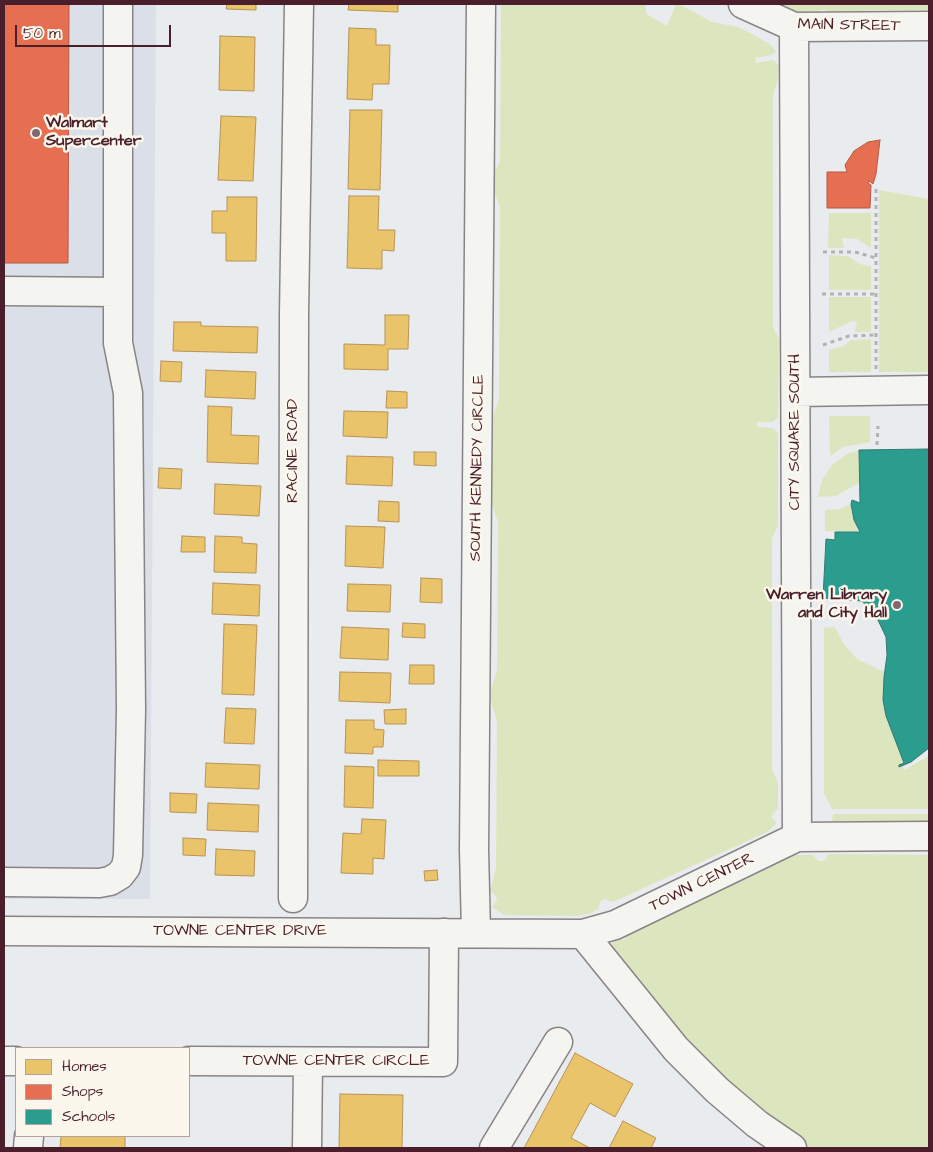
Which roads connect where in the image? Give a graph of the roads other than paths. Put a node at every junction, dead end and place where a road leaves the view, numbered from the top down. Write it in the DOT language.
graph roads {
  1 [pos="118,4"];
  2 [pos="299,4"];
  3 [pos="481,4"];
  4 [pos="743,4"];
  5 [pos="929,26"];
  6 [pos="794,27"];
  7 [pos="4,291"];
  8 [pos="117,292"];
  9 [pos="929,390"];
  10 [pos="796,392"];
  11 [pos="929,836"];
  12 [pos="797,837"];
  13 [pos="4,882"];
  14 [pos="293,898"];
  15 [pos="4,931"];
  16 [pos="444,933"];
  17 [pos="476,933"];
  18 [pos="583,934"];
  19 [pos="558,1042"];
  20 [pos="190,1061"];
  21 [pos="308,1062"];
  22 [pos="308,1148"];
  23 [pos="494,1148"];
  24 [pos="792,1148"];
  1 -- 8 [label="street"];
  2 -- 14 [label="street, RACINE ROAD"];
  3 -- 17 [label="street, SOUTH KENNEDY CIRCLE"];
  4 -- 6 [label="street, MAIN STREET"];
  5 -- 6 [label="street, MAIN STREET"];
  6 -- 10 [label="street, CITY SQUARE SOUTH"];
  7 -- 8 [label="street"];
  8 -- 13 [label="street"];
  9 -- 10 [label="street"];
  10 -- 12 [label="street, CITY SQUARE SOUTH"];
  11 -- 12 [label="street, TOWN CENTER"];
  12 -- 18 [label="street, TOWN CENTER"];
  15 -- 16 [label="street, TOWNE CENTER DRIVE"];
  16 -- 17 [label="street, TOWNE CENTER DRIVE"];
  16 -- 21 [label="street, TOWNE CENTER CIRCLE"];
  17 -- 18 [label="street, TOWN CENTER"];
  18 -- 24 [label="street"];
  19 -- 23 [label="street"];
  20 -- 21 [label="street, TOWNE CENTER CIRCLE"];
  21 -- 22 [label="street"];
}
